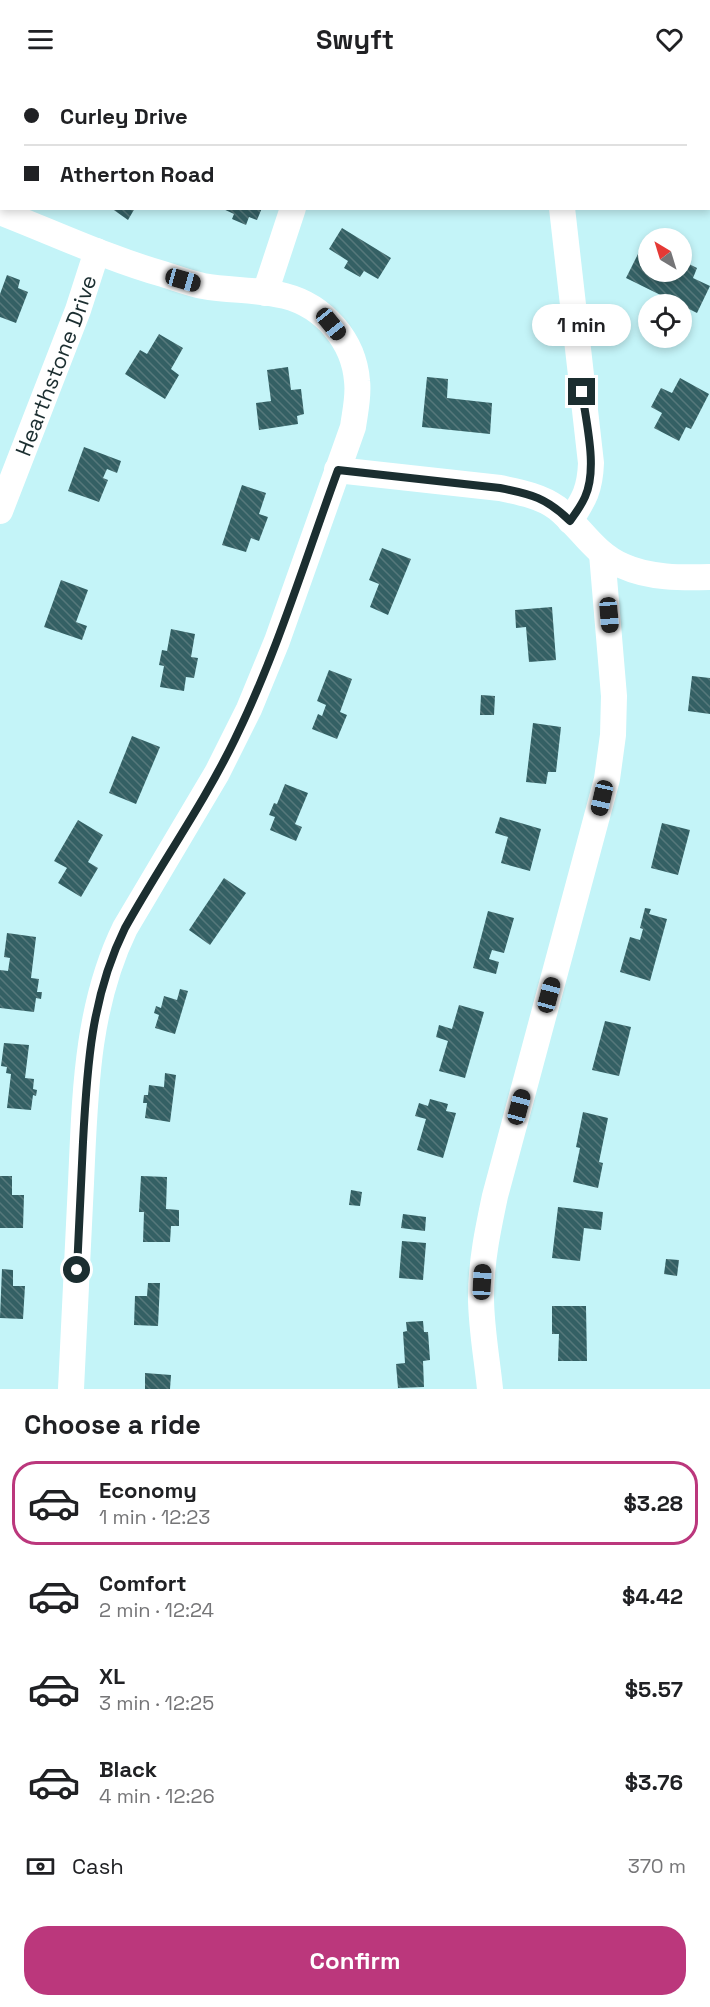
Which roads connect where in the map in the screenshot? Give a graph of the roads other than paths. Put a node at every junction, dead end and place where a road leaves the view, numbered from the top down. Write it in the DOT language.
graph roads {
  1 [pos="292,210"];
  2 [pos="562,210"];
  3 [pos="0,212"];
  4 [pos="97,251"];
  5 [pos="265,293"];
  6 [pos="338,470"];
  7 [pos="0,511"];
  8 [pos="570,521"];
  9 [pos="602,554"];
  10 [pos="710,577"];
  11 [pos="71,1389"];
  12 [pos="490,1389"];
  1 -- 5 [label="street"];
  2 -- 8 [label="street"];
  3 -- 4 [label="street"];
  4 -- 5 [label="street"];
  4 -- 7 [label="street, Hearthstone Drive"];
  5 -- 6 [label="street"];
  6 -- 8 [label="street"];
  6 -- 11 [label="street"];
  8 -- 9 [label="street"];
  9 -- 10 [label="street"];
  9 -- 12 [label="street"];
}
